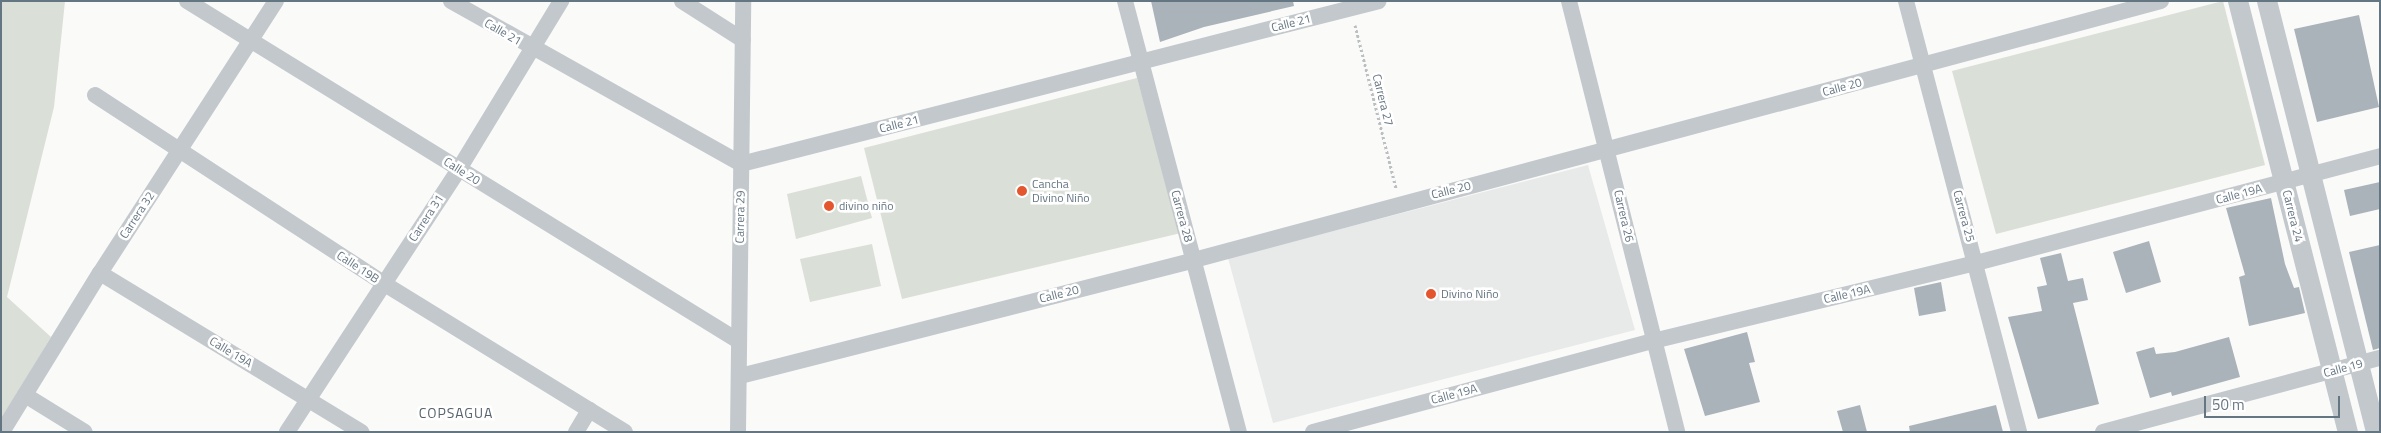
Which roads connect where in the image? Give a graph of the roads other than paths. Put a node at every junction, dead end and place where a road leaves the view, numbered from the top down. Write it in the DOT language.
graph roads {
  1 [pos="187,1"];
  2 [pos="276,1"];
  3 [pos="451,1"];
  4 [pos="561,1"];
  5 [pos="682,1"];
  6 [pos="743,1"];
  7 [pos="1125,1"];
  8 [pos="1379,1"];
  9 [pos="1569,1"];
  10 [pos="1906,1"];
  11 [pos="2161,1"];
  12 [pos="2238,1"];
  13 [pos="2267,1"];
  14 [pos="743,40"];
  15 [pos="251,42"];
  16 [pos="533,49"];
  17 [pos="1140,62"];
  18 [pos="1924,65"];
  19 [pos="95,95"];
  20 [pos="1608,150"];
  21 [pos="180,151"];
  22 [pos="2380,156"];
  23 [pos="741,164"];
  24 [pos="459,169"];
  25 [pos="2310,174"];
  26 [pos="2284,182"];
  27 [pos="1194,260"];
  28 [pos="1976,263"];
  29 [pos="100,273"];
  30 [pos="384,284"];
  31 [pos="737,340"];
  32 [pos="1652,341"];
  33 [pos="2380,358"];
  34 [pos="2359,364"];
  35 [pos="2332,371"];
  36 [pos="740,376"];
  37 [pos="25,395"];
  38 [pos="309,399"];
  39 [pos="589,410"];
  40 [pos="2,432"];
  41 [pos="85,432"];
  42 [pos="287,432"];
  43 [pos="362,432"];
  44 [pos="576,432"];
  45 [pos="625,432"];
  46 [pos="738,432"];
  47 [pos="1239,432"];
  48 [pos="1313,432"];
  49 [pos="1677,432"];
  50 [pos="2020,432"];
  51 [pos="2103,432"];
  52 [pos="2348,432"];
  53 [pos="2376,432"];
  1 -- 15 [label="street, Calle 20"];
  2 -- 15 [label="street, Carrera 32"];
  3 -- 16 [label="street, Calle 21"];
  4 -- 16 [label="street, Carrera 31"];
  5 -- 14 [label="street"];
  6 -- 14 [label="street, Carrera 29"];
  7 -- 17 [label="street, Carrera 28"];
  8 -- 17 [label="street, Calle 21"];
  9 -- 20 [label="street, Carrera 26"];
  10 -- 18 [label="street, Carrera 25"];
  11 -- 18 [label="street, Calle 20"];
  12 -- 26 [label="street, Carrera 24"];
  13 -- 25 [label="street"];
  14 -- 23 [label="street, Carrera 29"];
  15 -- 21 [label="street, Carrera 32"];
  15 -- 24 [label="street, Calle 20"];
  16 -- 23 [label="street, Calle 21"];
  16 -- 24 [label="street, Carrera 31"];
  17 -- 23 [label="street, Calle 21"];
  17 -- 27 [label="street, Carrera 28"];
  18 -- 20 [label="street, Calle 20"];
  18 -- 28 [label="street, Carrera 25"];
  19 -- 21 [label="street, Calle 19B"];
  20 -- 27 [label="street, Calle 20"];
  20 -- 32 [label="street, Carrera 26"];
  21 -- 29 [label="street, Carrera 32"];
  21 -- 30 [label="street, Calle 19B"];
  22 -- 25 [label="street, Calle 19A"];
  23 -- 31 [label="street, Carrera 29"];
  24 -- 30 [label="street, Carrera 31"];
  24 -- 31 [label="street, Calle 20"];
  25 -- 26 [label="street, Calle 19A"];
  25 -- 34 [label="street"];
  26 -- 28 [label="street, Calle 19A"];
  26 -- 35 [label="street, Carrera 24"];
  27 -- 36 [label="street, Calle 20"];
  27 -- 47 [label="street, Carrera 28"];
  28 -- 32 [label="street, Calle 19A"];
  28 -- 50 [label="street, Carrera 25"];
  29 -- 37 [label="street, Carrera 32"];
  29 -- 38 [label="street, Calle 19A"];
  30 -- 38 [label="street, Carrera 31"];
  30 -- 39 [label="street, Calle 19B"];
  31 -- 36 [label="street, Carrera 29"];
  32 -- 48 [label="street, Calle 19A"];
  32 -- 49 [label="street, Carrera 26"];
  33 -- 34 [label="street, Calle 19"];
  34 -- 35 [label="street, Calle 19"];
  34 -- 53 [label="street"];
  35 -- 51 [label="street, Calle 19"];
  35 -- 52 [label="street, Carrera 24"];
  36 -- 46 [label="street, Carrera 29"];
  37 -- 40 [label="street, Carrera 32"];
  37 -- 41 [label="street"];
  38 -- 42 [label="street, Carrera 31"];
  38 -- 43 [label="street, Calle 19A"];
  39 -- 44 [label="street"];
  39 -- 45 [label="street, Calle 19B"];
}
